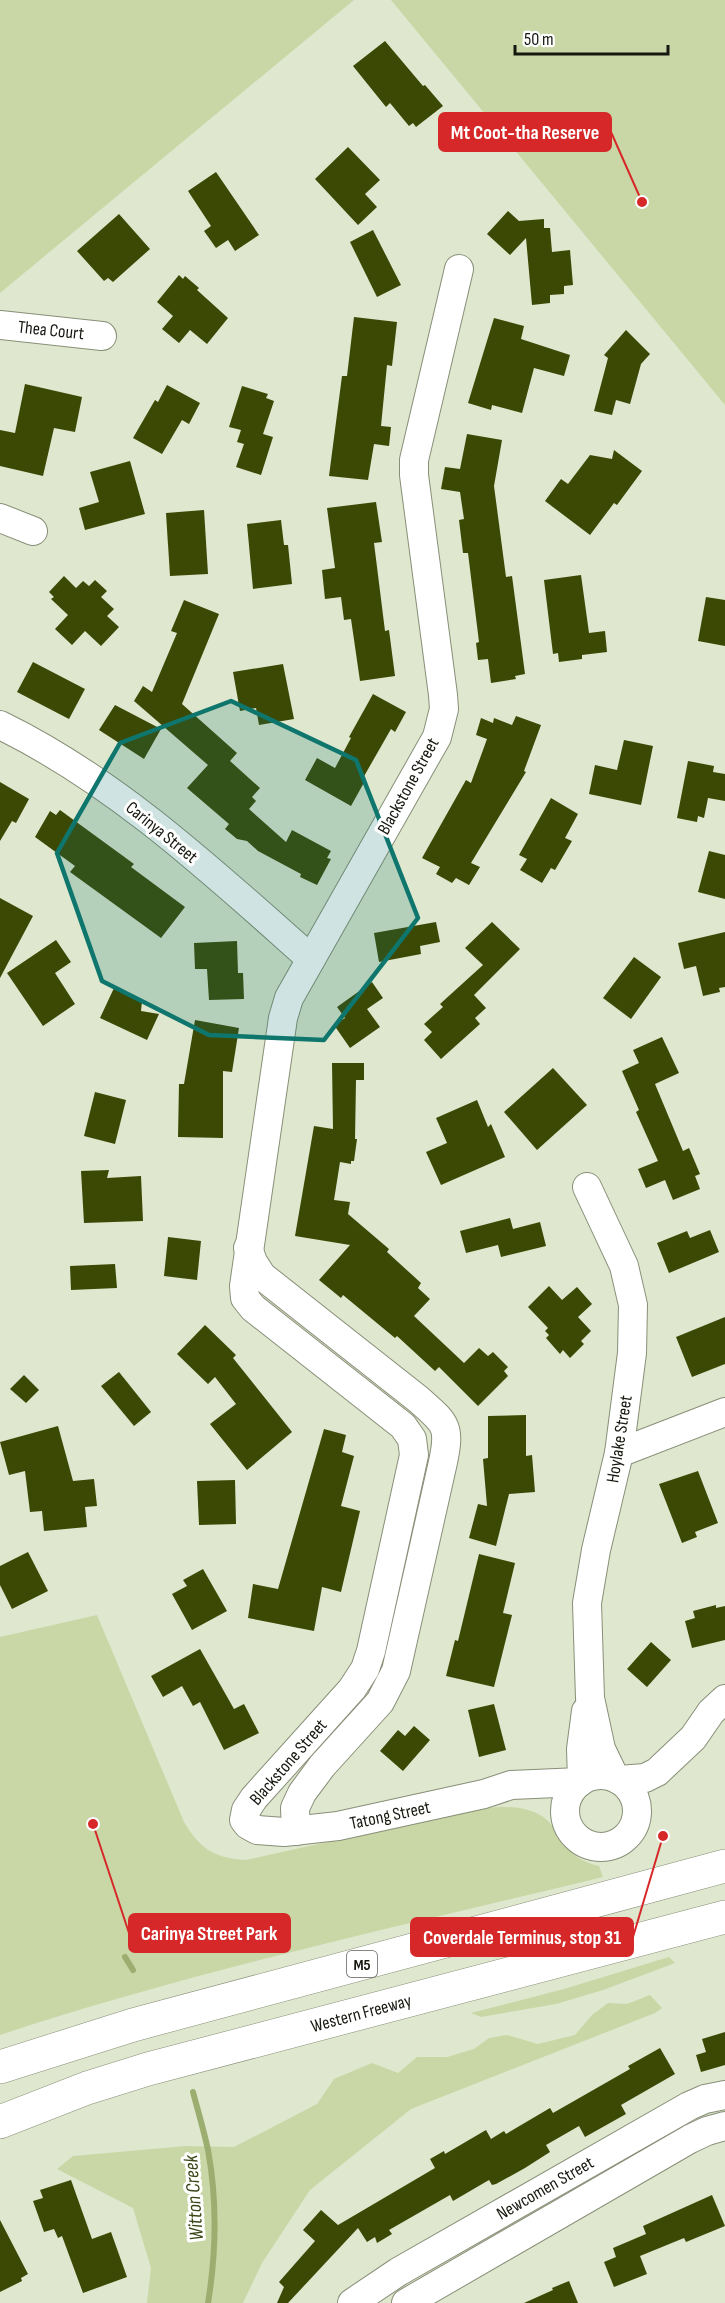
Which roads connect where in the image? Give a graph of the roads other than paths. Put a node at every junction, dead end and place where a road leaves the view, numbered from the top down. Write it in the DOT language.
graph roads {
  1 [pos="459,269"];
  2 [pos="0,325"];
  3 [pos="102,336"];
  4 [pos="0,518"];
  5 [pos="33,531"];
  6 [pos="0,725"];
  7 [pos="311,959"];
  8 [pos="587,1186"];
  9 [pos="248,1248"];
  10 [pos="725,1412"];
  11 [pos="620,1453"];
  12 [pos="590,1698"];
  13 [pos="725,1699"];
  14 [pos="693,1738"];
  15 [pos="617,1779"];
  16 [pos="581,1781"];
  17 [pos="484,1794"];
  18 [pos="632,1828"];
  19 [pos="296,1831"];
  20 [pos="572,1832"];
  21 [pos="725,1866"];
  22 [pos="725,1917"];
  23 [pos="0,2067"];
  24 [pos="725,2095"];
  25 [pos="0,2122"];
  26 [pos="725,2126"];
  27 [pos="368,2299"];
  28 [pos="406,2303"];
  1 -- 7 [label="street, Blackstone Street"];
  2 -- 3 [label="street, Thea Court"];
  4 -- 5 [label="street"];
  6 -- 7 [label="street, Carinya Street"];
  7 -- 9 [label="street, Blackstone Street"];
  8 -- 11 [label="street, Hoylake Street"];
  9 -- 19 [label="street, Blackstone Street"];
  9 -- 19 [label="street, Blackstone Street"];
  10 -- 11 [label="street"];
  11 -- 12 [label="street, Hoylake Street"];
  12 -- 15 [label="street, Hoylake Street"];
  12 -- 16 [label="street, Hoylake Street"];
  13 -- 14 [label="street"];
  14 -- 15 [label="street"];
  14 -- 18 [label="street"];
  15 -- 16 [label="street"];
  15 -- 18 [label="street"];
  16 -- 17 [label="street, Tatong Street"];
  16 -- 20 [label="street"];
  17 -- 19 [label="street, Tatong Street"];
  17 -- 20 [label="street, Tatong Street"];
  18 -- 20 [label="street"];
  21 -- 23 [label="highway, M5"];
  22 -- 25 [label="highway, Western Freeway"];
  24 -- 27 [label="street, Newcomen Street"];
  26 -- 28 [label="street, Newcomen Street"];
}
